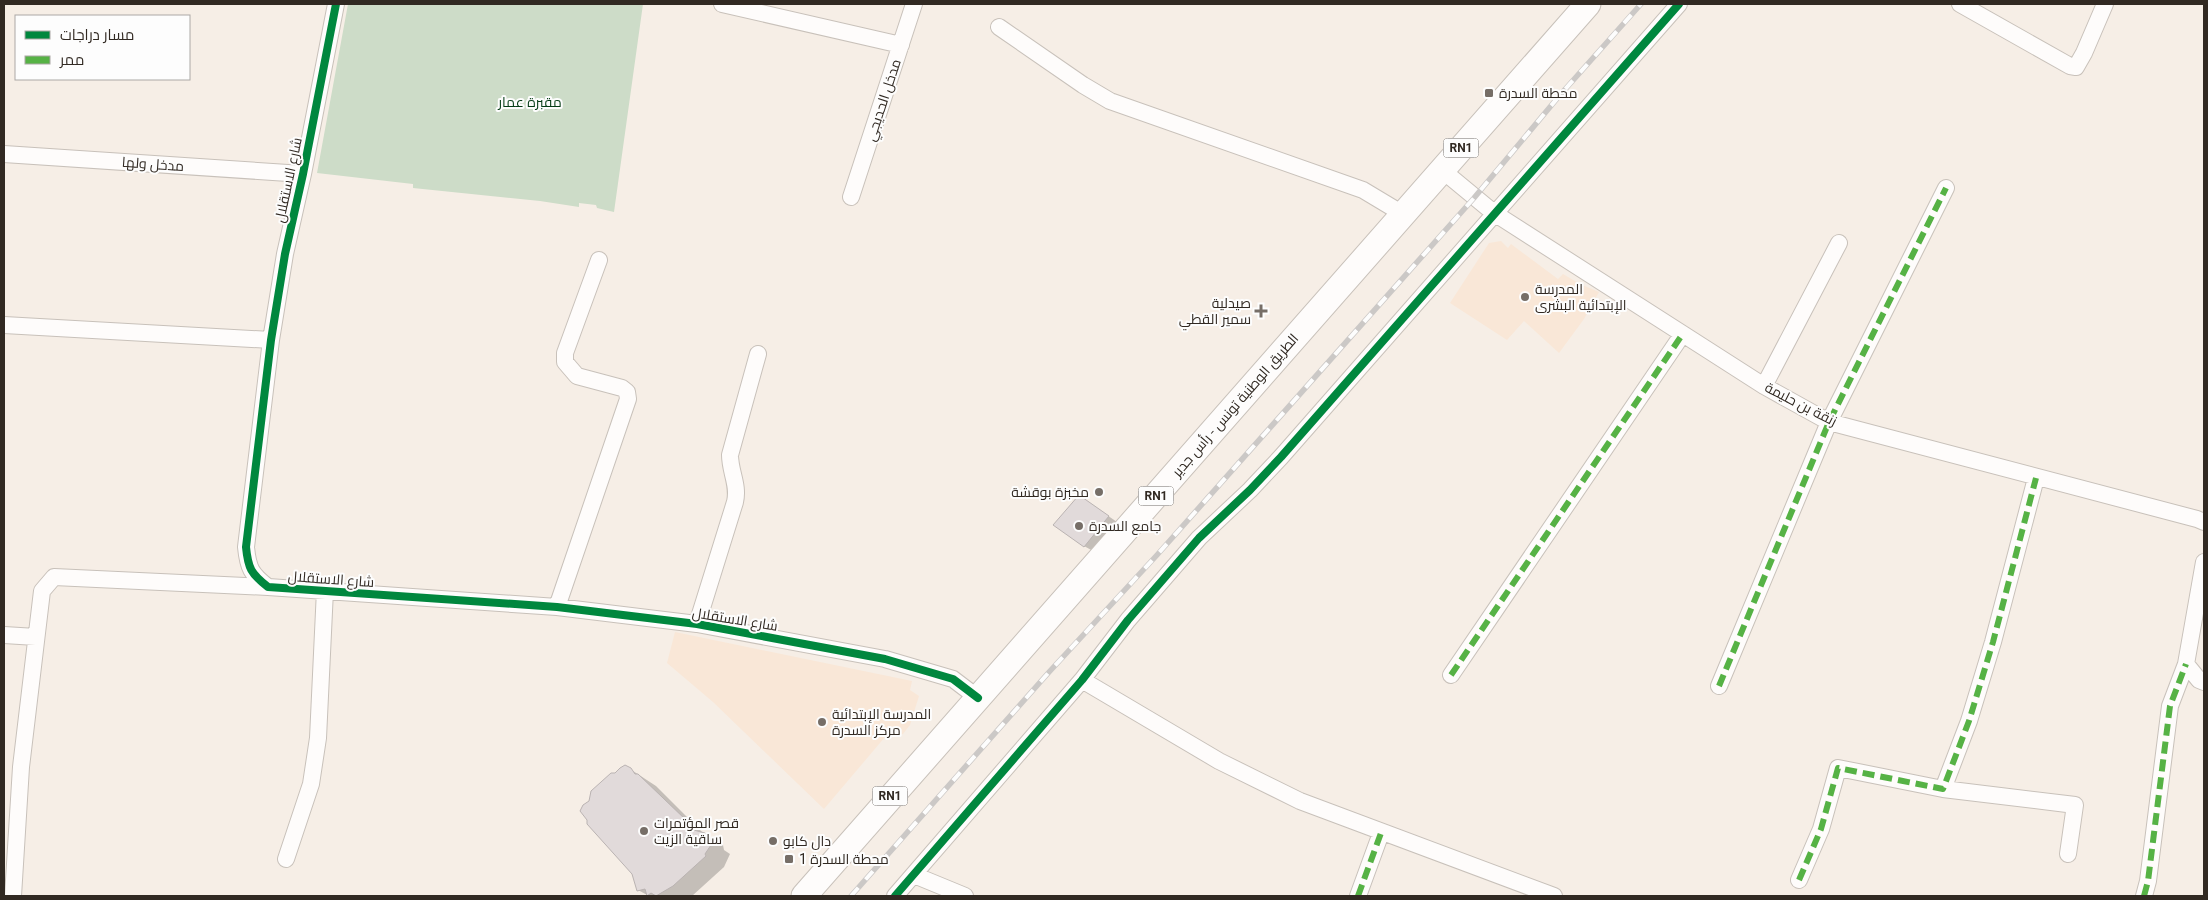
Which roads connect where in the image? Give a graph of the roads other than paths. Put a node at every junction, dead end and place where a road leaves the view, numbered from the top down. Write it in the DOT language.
graph roads {
  1 [pos="336,4"];
  2 [pos="722,4"];
  3 [pos="914,4"];
  4 [pos="1588,4"];
  5 [pos="1679,4"];
  6 [pos="1960,4"];
  7 [pos="2105,4"];
  8 [pos="999,27"];
  9 [pos="901,45"];
  10 [pos="4,154"];
  11 [pos="1442,170"];
  12 [pos="303,174"];
  13 [pos="1946,188"];
  14 [pos="851,197"];
  15 [pos="1494,213"];
  16 [pos="1403,214"];
  17 [pos="1839,243"];
  18 [pos="599,260"];
  19 [pos="4,325"];
  20 [pos="1682,334"];
  21 [pos="271,340"];
  22 [pos="758,354"];
  23 [pos="1764,386"];
  24 [pos="1828,422"];
  25 [pos="2036,478"];
  26 [pos="2204,522"];
  27 [pos="2204,562"];
  28 [pos="268,587"];
  29 [pos="325,590"];
  30 [pos="557,607"];
  31 [pos="697,624"];
  32 [pos="4,636"];
  33 [pos="36,637"];
  34 [pos="2186,664"];
  35 [pos="1451,675"];
  36 [pos="1082,680"];
  37 [pos="2204,682"];
  38 [pos="1719,686"];
  39 [pos="978,698"];
  40 [pos="1943,789"];
  41 [pos="1381,833"];
  42 [pos="2068,854"];
  43 [pos="286,859"];
  44 [pos="914,874"];
  45 [pos="1798,880"];
  46 [pos="13,896"];
  47 [pos="804,896"];
  48 [pos="895,896"];
  49 [pos="965,896"];
  50 [pos="1358,896"];
  51 [pos="1554,896"];
  52 [pos="2144,896"];
  1 -- 12 [label="street, شارع الاستقلال"];
  2 -- 9 [label="street"];
  3 -- 9 [label="street, مدخل الحديجي"];
  4 -- 11 [label="main road, الطريق الوطنية تونس - رأس جدير / RN1"];
  5 -- 15 [label="street"];
  6 -- 7 [label="street"];
  8 -- 16 [label="street"];
  9 -- 14 [label="street, مدخل الحديجي"];
  10 -- 12 [label="street, مدخل ولها"];
  11 -- 15 [label="street, زنقة بن حليمة"];
  11 -- 16 [label="main road, الطريق الوطنية تونس - رأس جدير / RN1"];
  12 -- 21 [label="street, شارع الاستقلال"];
  13 -- 24 [label="street"];
  15 -- 20 [label="street, زنقة بن حليمة"];
  15 -- 36 [label="street"];
  16 -- 39 [label="main road, الطريق الوطنية تونس - رأس جدير / RN1"];
  17 -- 23 [label="street"];
  18 -- 30 [label="street"];
  19 -- 21 [label="street"];
  20 -- 23 [label="street, زنقة بن حليمة"];
  20 -- 35 [label="street"];
  21 -- 28 [label="street, شارع الاستقلال"];
  22 -- 31 [label="street"];
  23 -- 24 [label="street, زنقة بن حليمة"];
  24 -- 25 [label="street, زنقة بن حليمة"];
  24 -- 38 [label="street"];
  25 -- 26 [label="street, زنقة بن حليمة"];
  25 -- 40 [label="street"];
  27 -- 34 [label="street"];
  28 -- 29 [label="street, شارع الاستقلال"];
  28 -- 33 [label="street"];
  29 -- 30 [label="street, شارع الاستقلال"];
  29 -- 43 [label="street"];
  30 -- 31 [label="street, شارع الاستقلال"];
  31 -- 39 [label="street, شارع الاستقلال"];
  32 -- 33 [label="street"];
  33 -- 46 [label="street"];
  34 -- 37 [label="street"];
  34 -- 52 [label="street"];
  36 -- 41 [label="street"];
  36 -- 44 [label="street"];
  39 -- 47 [label="main road, الطريق الوطنية تونس - رأس جدير / RN1"];
  40 -- 42 [label="street"];
  40 -- 45 [label="street"];
  41 -- 50 [label="street"];
  41 -- 51 [label="street"];
  44 -- 48 [label="street"];
  44 -- 49 [label="street"];
}
